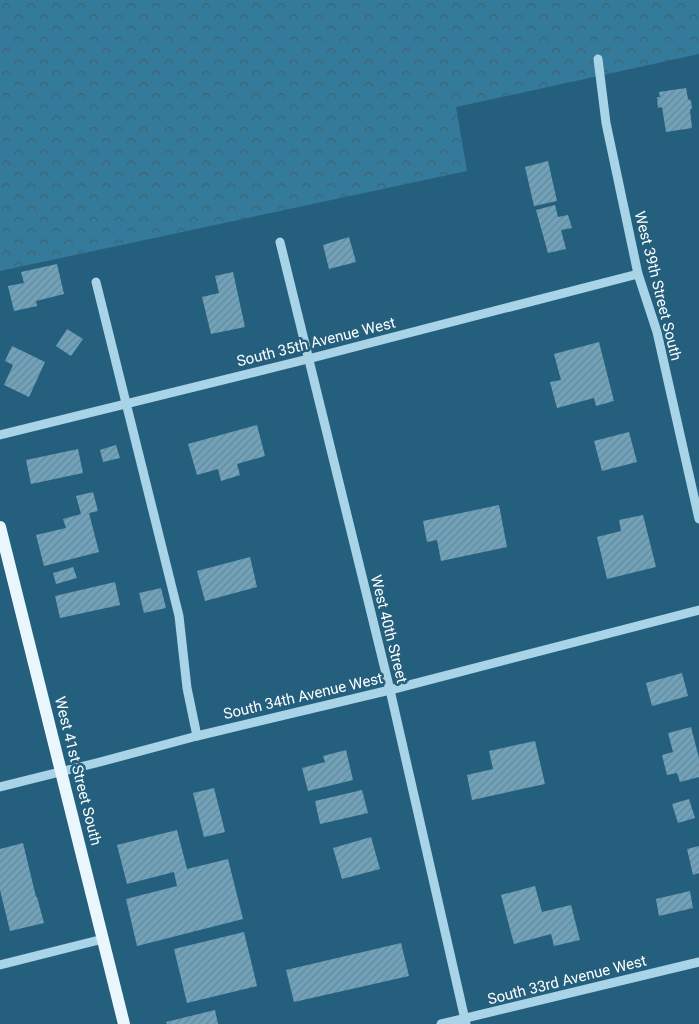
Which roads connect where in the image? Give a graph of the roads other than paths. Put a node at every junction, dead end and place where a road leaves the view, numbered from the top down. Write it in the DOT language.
graph roads {
  1 [pos="598,59"];
  2 [pos="280,242"];
  3 [pos="638,274"];
  4 [pos="96,282"];
  5 [pos="308,358"];
  6 [pos="126,404"];
  7 [pos="0,435"];
  8 [pos="699,519"];
  9 [pos="0,527"];
  10 [pos="699,610"];
  11 [pos="390,690"];
  12 [pos="198,736"];
  13 [pos="62,772"];
  14 [pos="0,787"];
  15 [pos="103,940"];
  16 [pos="699,962"];
  17 [pos="0,965"];
  18 [pos="465,1021"];
  19 [pos="124,1024"];
  20 [pos="441,1024"];
  1 -- 3 [label="street, West 39th Street South"];
  2 -- 5 [label="street, West 40th Street"];
  3 -- 5 [label="street, South 35th Avenue West"];
  3 -- 8 [label="street, West 39th Street South"];
  4 -- 6 [label="street"];
  5 -- 6 [label="street, South 35th Avenue West"];
  5 -- 11 [label="street, West 40th Street"];
  6 -- 7 [label="street, South 35th Avenue West"];
  6 -- 12 [label="street"];
  9 -- 13 [label="main road, West 41st Street South"];
  10 -- 11 [label="street, South 34th Avenue West"];
  11 -- 12 [label="street, South 34th Avenue West"];
  11 -- 18 [label="street, West 40th Street"];
  12 -- 13 [label="street, South 34th Avenue West"];
  13 -- 14 [label="street, South 34th Avenue West"];
  13 -- 15 [label="main road, West 41st Street South"];
  15 -- 17 [label="street"];
  15 -- 19 [label="main road, West 41st Street South"];
  16 -- 18 [label="street, South 33rd Avenue West"];
  18 -- 20 [label="street, South 33rd Avenue West"];
}
